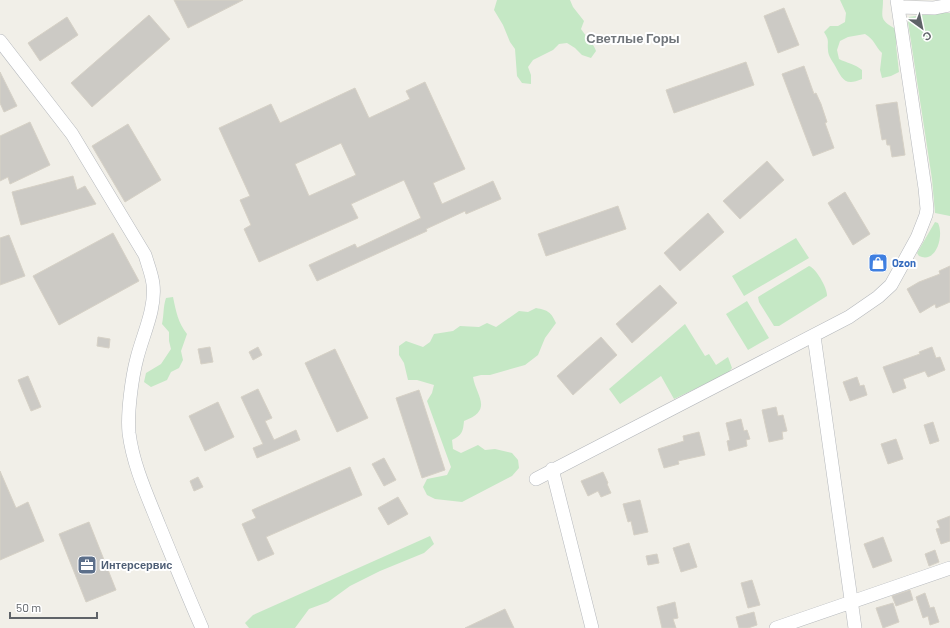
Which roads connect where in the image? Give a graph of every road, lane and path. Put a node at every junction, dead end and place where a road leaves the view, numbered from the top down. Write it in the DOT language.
graph roads {
  1 [pos="898,4"];
  2 [pos="950,6"];
  3 [pos="0,41"];
  4 [pos="814,336"];
  5 [pos="552,469"];
  6 [pos="536,479"];
  7 [pos="950,568"];
  8 [pos="850,601"];
  9 [pos="202,628"];
  10 [pos="592,628"];
  11 [pos="776,628"];
  12 [pos="855,628"];
  1 -- 2 [label="street"];
  1 -- 4 [label="street"];
  3 -- 9 [label="street"];
  4 -- 5 [label="street"];
  4 -- 8 [label="street"];
  5 -- 6 [label="street"];
  5 -- 10 [label="street"];
  7 -- 8 [label="street"];
  8 -- 11 [label="street"];
  8 -- 12 [label="street"];
}
